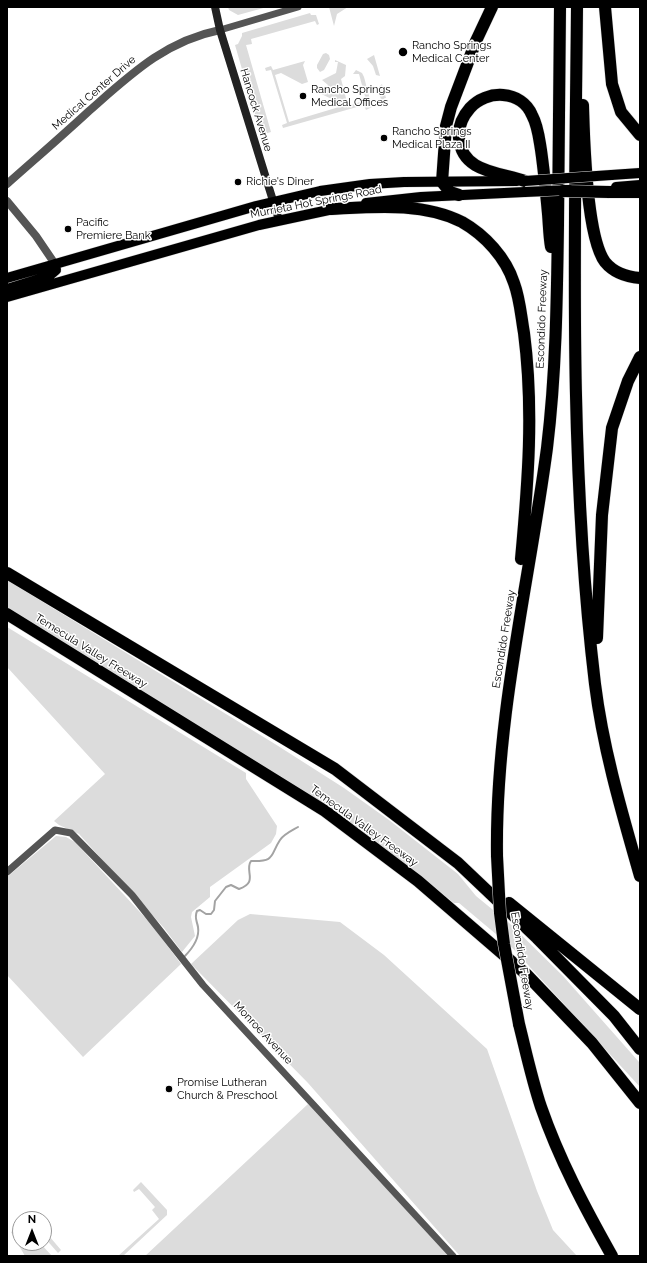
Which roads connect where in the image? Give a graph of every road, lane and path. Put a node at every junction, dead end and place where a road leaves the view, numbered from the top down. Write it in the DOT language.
graph roads {
  1 [pos="215,7"];
  2 [pos="298,7"];
  3 [pos="492,7"];
  4 [pos="560,7"];
  5 [pos="577,7"];
  6 [pos="605,7"];
  7 [pos="220,30"];
  8 [pos="576,74"];
  9 [pos="640,135"];
  10 [pos="640,173"];
  11 [pos="442,182"];
  12 [pos="7,184"];
  13 [pos="640,185"];
  14 [pos="525,187"];
  15 [pos="610,190"];
  16 [pos="563,191"];
  17 [pos="640,192"];
  18 [pos="460,195"];
  19 [pos="7,201"];
  20 [pos="273,202"];
  21 [pos="331,209"];
  22 [pos="279,220"];
  23 [pos="55,264"];
  24 [pos="557,275"];
  25 [pos="7,278"];
  26 [pos="640,278"];
  27 [pos="7,289"];
  28 [pos="7,297"];
  29 [pos="640,357"];
  30 [pos="7,573"];
  31 [pos="7,614"];
  32 [pos="512,664"];
  33 [pos="596,685"];
  34 [pos="458,863"];
  35 [pos="7,872"];
  36 [pos="640,876"];
  37 [pos="640,1009"];
  38 [pos="640,1049"];
  39 [pos="640,1103"];
  40 [pos="453,1256"];
  41 [pos="612,1256"];
  1 -- 7 [label="main road, Hancock Avenue"];
  2 -- 7 [label="street, Medical Center Drive"];
  3 -- 11 [label="highway"];
  4 -- 24 [label="highway, Escondido Freeway"];
  5 -- 8 [label="highway"];
  6 -- 9 [label="highway"];
  7 -- 12 [label="street, Medical Center Drive"];
  7 -- 20 [label="main road, Hancock Avenue"];
  8 -- 26 [label="highway"];
  8 -- 33 [label="highway"];
  10 -- 14 [label="main road, Murrieta Hot Springs Road, bridge"];
  11 -- 14 [label="main road, Murrieta Hot Springs Road"];
  11 -- 18 [label="highway"];
  11 -- 20 [label="main road, Murrieta Hot Springs Road"];
  13 -- 15 [label="main road"];
  14 -- 16 [label="main road, Murrieta Hot Springs Road, bridge"];
  14 -- 18 [label="main road, Murrieta Hot Springs Road"];
  14 -- 24 [label="highway"];
  15 -- 16 [label="highway, bridge"];
  15 -- 17 [label="highway"];
  18 -- 21 [label="main road, Murrieta Hot Springs Road"];
  19 -- 23 [label="street"];
  20 -- 22 [label="main road, Hancock Avenue"];
  20 -- 23 [label="main road, Murrieta Hot Springs Road"];
  21 -- 22 [label="main road, Murrieta Hot Springs Road"];
  21 -- 32 [label="highway"];
  22 -- 28 [label="main road, Murrieta Hot Springs Road"];
  23 -- 25 [label="main road, Murrieta Hot Springs Road"];
  23 -- 27 [label="main road"];
  24 -- 32 [label="highway, Escondido Freeway"];
  29 -- 33 [label="highway"];
  30 -- 34 [label="highway, Temecula Valley Freeway"];
  31 -- 39 [label="highway, Temecula Valley Freeway"];
  32 -- 41 [label="highway, Escondido Freeway, bridge"];
  33 -- 36 [label="highway"];
  34 -- 37 [label="highway"];
  34 -- 38 [label="highway, Temecula Valley Freeway"];
  35 -- 40 [label="street, Monroe Avenue"];
}
